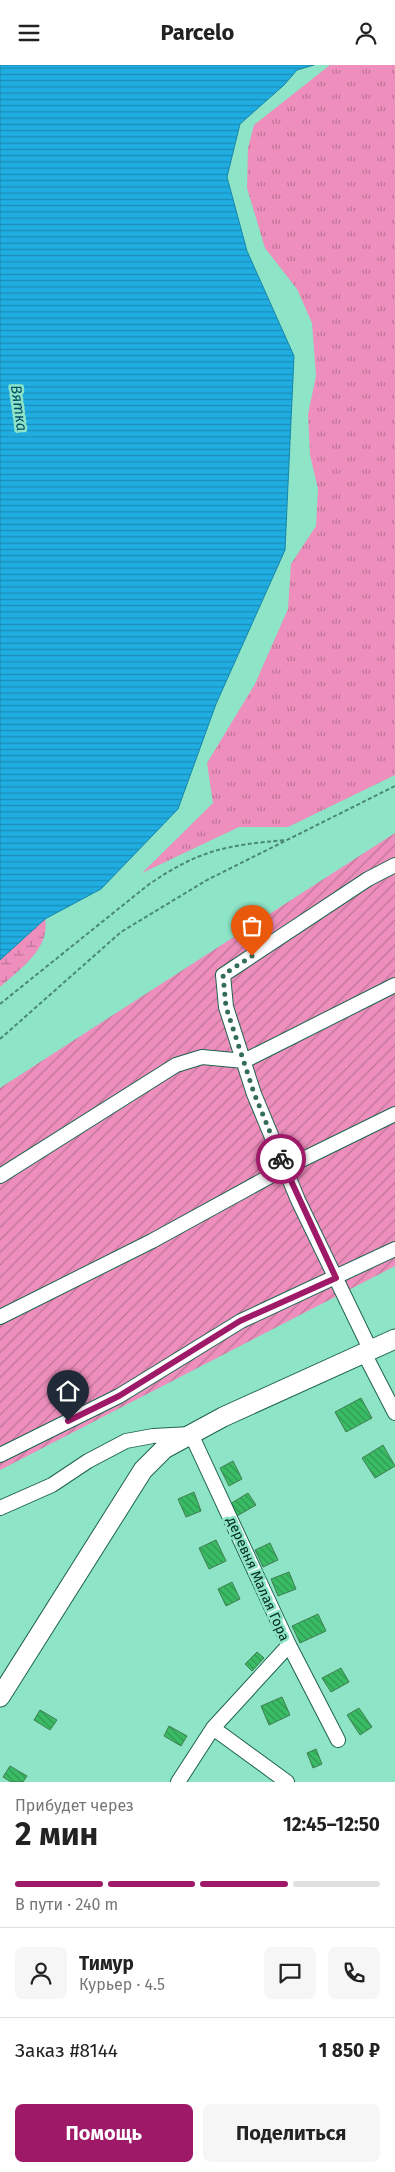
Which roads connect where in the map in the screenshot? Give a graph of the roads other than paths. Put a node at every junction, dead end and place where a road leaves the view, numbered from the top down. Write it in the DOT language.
graph roads {
  1 [pos="395,865"];
  2 [pos="395,985"];
  3 [pos="244,1061"];
  4 [pos="395,1115"];
  5 [pos="285,1168"];
  6 [pos="0,1176"];
  7 [pos="395,1249"];
  8 [pos="336,1278"];
  9 [pos="0,1317"];
  10 [pos="395,1339"];
  11 [pos="368,1352"];
  12 [pos="395,1413"];
  13 [pos="191,1434"];
  14 [pos="0,1455"];
  15 [pos="0,1508"];
  16 [pos="289,1645"];
  17 [pos="0,1697"];
  18 [pos="213,1728"];
  19 [pos="338,1740"];
  20 [pos="178,1782"];
  21 [pos="287,1782"];
  1 -- 3 [label="street"];
  2 -- 3 [label="street"];
  3 -- 5 [label="street"];
  3 -- 6 [label="street"];
  4 -- 5 [label="street"];
  5 -- 8 [label="street"];
  5 -- 9 [label="street"];
  7 -- 8 [label="street"];
  8 -- 11 [label="street"];
  8 -- 14 [label="street"];
  10 -- 11 [label="street"];
  11 -- 12 [label="street"];
  11 -- 13 [label="street"];
  13 -- 15 [label="street"];
  13 -- 16 [label="street, деревня Малая Гора"];
  13 -- 17 [label="street"];
  16 -- 18 [label="street, деревня Малая Гора"];
  16 -- 19 [label="street"];
  18 -- 20 [label="street, деревня Малая Гора"];
  18 -- 21 [label="street"];
}
